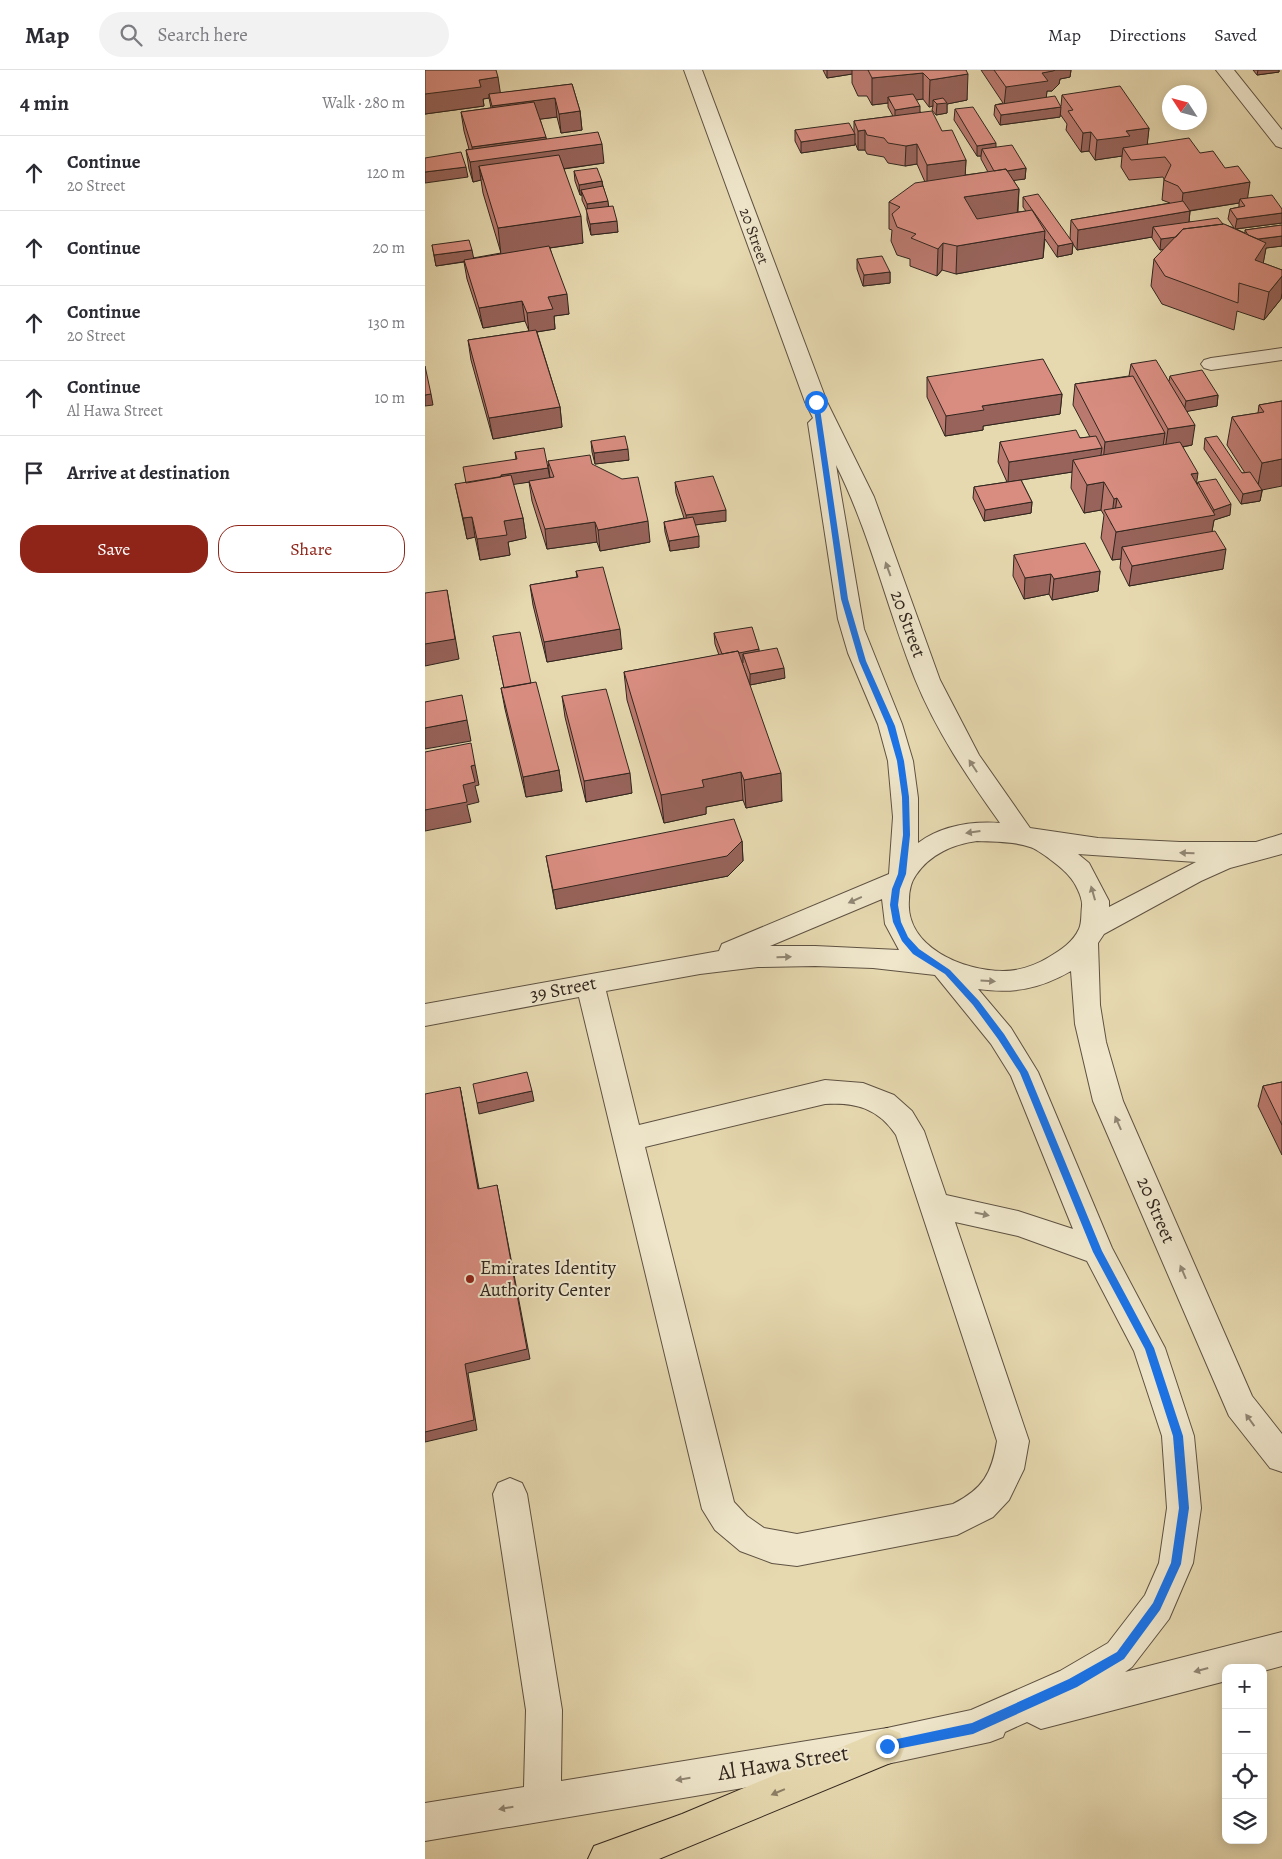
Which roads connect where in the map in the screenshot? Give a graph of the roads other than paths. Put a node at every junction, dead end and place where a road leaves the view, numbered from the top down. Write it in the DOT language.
graph roads {
  1 [pos="693,70"];
  2 [pos="1225,70"];
  3 [pos="1282,142"];
  4 [pos="1282,354"];
  5 [pos="1211,364"];
  6 [pos="816,402"];
  7 [pos="1030,836"];
  8 [pos="1282,844"];
  9 [pos="1254,852"];
  10 [pos="901,877"];
  11 [pos="1089,935"];
  12 [pos="700,963"];
  13 [pos="939,967"];
  14 [pos="590,984"];
  15 [pos="425,1015"];
  16 [pos="629,1139"];
  17 [pos="934,1206"];
  18 [pos="1098,1252"];
  19 [pos="1282,1457"];
  20 [pos="510,1494"];
  21 [pos="1282,1649"];
  22 [pos="973,1728"];
  23 [pos="887,1746"];
  24 [pos="542,1802"];
  25 [pos="425,1822"];
  26 [pos="607,1859"];
  1 -- 6 [label="street, 20 Street"];
  2 -- 3 [label="street"];
  4 -- 5 [label="street"];
  7 -- 6 [label="street, 20 Street, one-way"];
  6 -- 10 [label="street, 20 Street"];
  9 -- 7 [label="street, one-way"];
  7 -- 10 [label="street, one-way"];
  11 -- 7 [label="street, one-way"];
  8 -- 9 [label="street"];
  9 -- 11 [label="street"];
  10 -- 12 [label="street, 39 Street, one-way"];
  10 -- 13 [label="street"];
  13 -- 11 [label="street, one-way"];
  19 -- 11 [label="street, 20 Street, one-way"];
  12 -- 13 [label="street, 39 Street, one-way"];
  12 -- 14 [label="street, 39 Street"];
  13 -- 18 [label="street"];
  14 -- 15 [label="street, 39 Street"];
  14 -- 16 [label="street"];
  16 -- 17 [label="street"];
  16 -- 17 [label="street"];
  17 -- 18 [label="street, one-way"];
  18 -- 22 [label="street"];
  20 -- 24 [label="street"];
  21 -- 22 [label="street, Al Hawa Street, one-way"];
  22 -- 23 [label="street, Al Hawa Street"];
  23 -- 24 [label="street, Al Hawa Street, one-way"];
  23 -- 26 [label="main road, one-way"];
  24 -- 25 [label="street, Al Hawa Street, one-way"];
}
